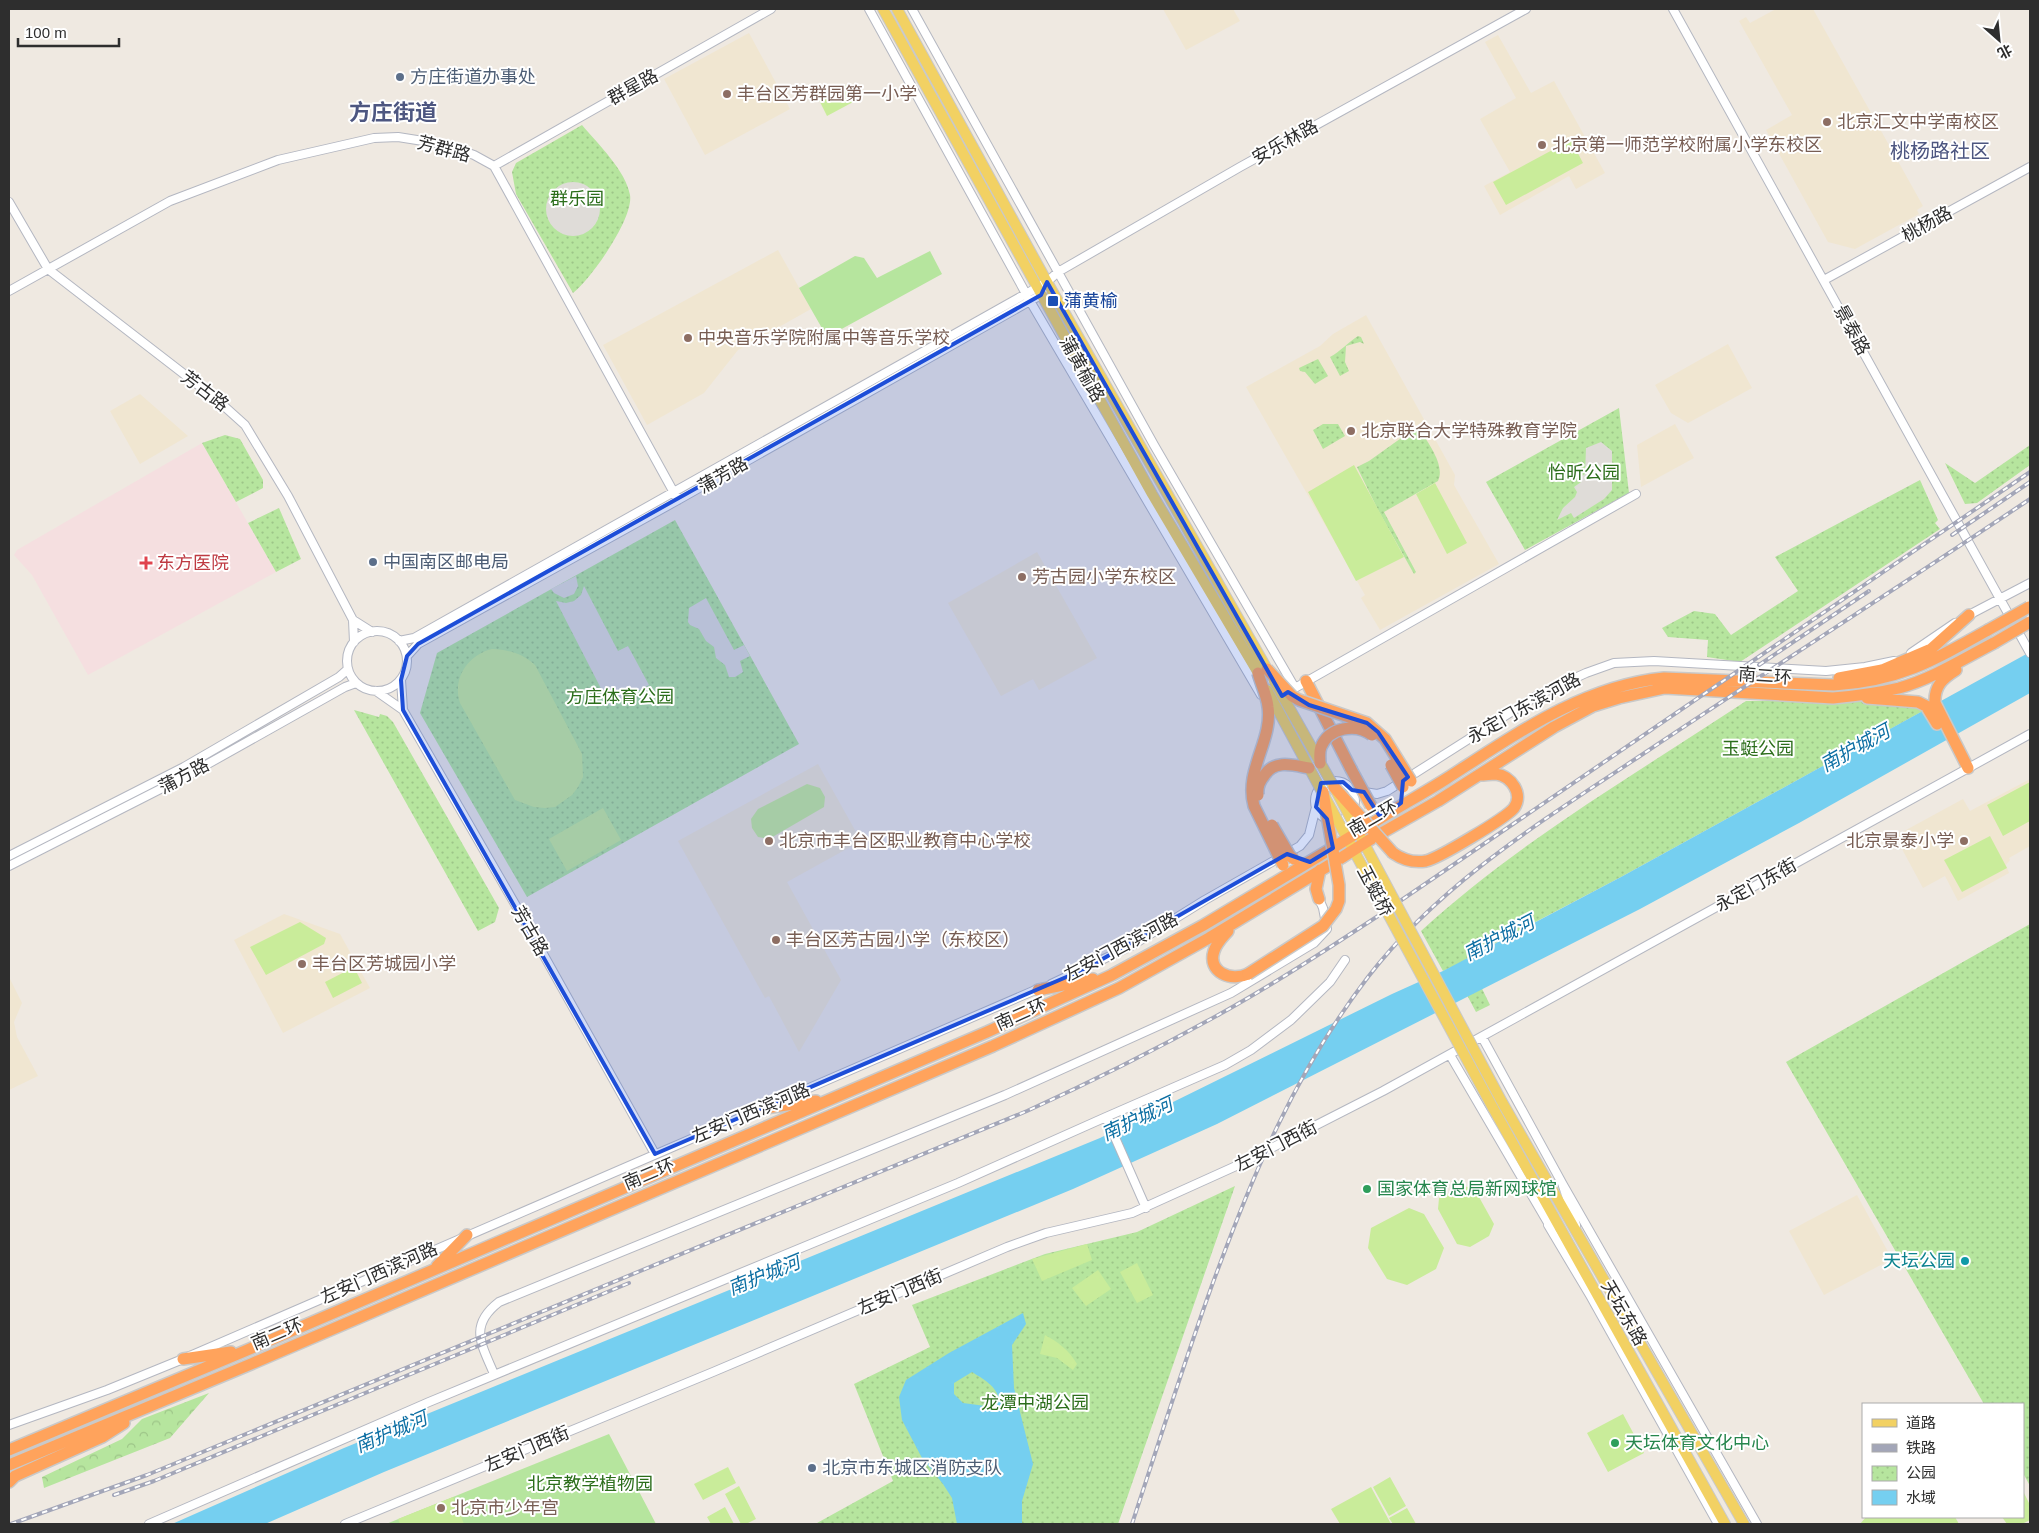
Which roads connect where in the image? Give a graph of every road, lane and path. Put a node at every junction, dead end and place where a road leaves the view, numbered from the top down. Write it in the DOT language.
graph roads {
  1 [pos="771,9"];
  2 [pos="868,9"];
  3 [pos="883,9"];
  4 [pos="897,9"];
  5 [pos="912,9"];
  6 [pos="1526,9"];
  7 [pos="1673,9"];
  8 [pos="494,166"];
  9 [pos="2030,167"];
  10 [pos="9,202"];
  11 [pos="48,269"];
  12 [pos="1058,272"];
  13 [pos="1824,280"];
  14 [pos="1047,282"];
  15 [pos="9,291"];
  16 [pos="1038,291"];
  17 [pos="1028,297"];
  18 [pos="1134,479"];
  19 [pos="674,493"];
  20 [pos="1152,494"];
  21 [pos="1636,494"];
  22 [pos="678,500"];
  23 [pos="2030,583"];
  24 [pos="2001,598"];
  25 [pos="2030,607"];
  26 [pos="1969,615"];
  27 [pos="353,620"];
  28 [pos="2030,622"];
  29 [pos="372,632"];
  30 [pos="399,641"];
  31 [pos="354,642"];
  32 [pos="1994,643"];
  33 [pos="2029,650"];
  34 [pos="407,656"];
  35 [pos="348,669"];
  36 [pos="1263,671"];
  37 [pos="401,680"];
  38 [pos="1306,681"];
  39 [pos="356,683"];
  40 [pos="1802,684"];
  41 [pos="1295,688"];
  42 [pos="376,691"];
  43 [pos="1855,696"];
  44 [pos="1279,698"];
  45 [pos="403,710"];
  46 [pos="2030,734"];
  47 [pos="1955,751"];
  48 [pos="1314,766"];
  49 [pos="1965,770"];
  50 [pos="1479,775"];
  51 [pos="1442,781"];
  52 [pos="1407,784"];
  53 [pos="1326,786"];
  54 [pos="1352,790"];
  55 [pos="1371,806"];
  56 [pos="1316,807"];
  57 [pos="1389,813"];
  58 [pos="1348,816"];
  59 [pos="1338,820"];
  60 [pos="1346,825"];
  61 [pos="1369,825"];
  62 [pos="9,856"];
  63 [pos="1310,862"];
  64 [pos="9,866"];
  65 [pos="1320,870"];
  66 [pos="1278,881"];
  67 [pos="1292,888"];
  68 [pos="1319,900"];
  69 [pos="1236,922"];
  70 [pos="1345,960"];
  71 [pos="1112,975"];
  72 [pos="1038,990"];
  73 [pos="1482,1037"];
  74 [pos="1465,1046"];
  75 [pos="1450,1055"];
  76 [pos="1496,1061"];
  77 [pos="1464,1080"];
  78 [pos="830,1099"];
  79 [pos="1497,1105"];
  80 [pos="765,1108"];
  81 [pos="1106,1117"];
  82 [pos="655,1154"];
  83 [pos="1562,1182"];
  84 [pos="1146,1208"];
  85 [pos="1548,1224"];
  86 [pos="467,1235"];
  87 [pos="1581,1239"];
  88 [pos="1575,1256"];
  89 [pos="434,1269"];
  90 [pos="245,1350"];
  91 [pos="183,1359"];
  92 [pos="494,1374"];
  93 [pos="147,1407"];
  94 [pos="9,1425"];
  95 [pos="9,1450"];
  96 [pos="9,1465"];
  97 [pos="11,1479"];
  98 [pos="149,1524"];
  99 [pos="345,1524"];
  100 [pos="1718,1524"];
  101 [pos="1725,1524"];
  102 [pos="1744,1524"];
  103 [pos="1757,1524"];
  1 -- 8 [label="street, 群星路"];
  2 -- 17 [label="street"];
  3 -- 16 [label="main road, 蒲黄榆路"];
  4 -- 14 [label="main road, 蒲黄榆路"];
  5 -- 12 [label="street"];
  6 -- 12 [label="street, 安乐林路"];
  7 -- 13 [label="street, 景泰路"];
  8 -- 11 [label="street, 芳群路"];
  8 -- 19 [label="street, 芳群路"];
  9 -- 13 [label="street, 桃杨路"];
  10 -- 11 [label="street, 芳古路"];
  11 -- 15 [label="street"];
  11 -- 27 [label="street, 芳古路"];
  12 -- 14 [label="street, 安乐林路"];
  12 -- 41 [label="street"];
  13 -- 24 [label="street, 景泰路"];
  14 -- 16 [label="street, 安乐林路"];
  14 -- 36 [label="main road, 蒲黄榆路"];
  16 -- 17 [label="street, 蒲芳路"];
  16 -- 20 [label="main road, 蒲黄榆路"];
  17 -- 18 [label="street"];
  17 -- 19 [label="street, 蒲芳路"];
  17 -- 22 [label="street, 蒲芳路"];
  18 -- 20 [label="main road"];
  18 -- 44 [label="street"];
  19 -- 22 [label="street, 芳群路"];
  19 -- 30 [label="street, 蒲芳路"];
  20 -- 36 [label="main road, 蒲黄榆路"];
  21 -- 38 [label="street"];
  22 -- 34 [label="street, 蒲芳路"];
  23 -- 24 [label="street"];
  24 -- 26 [label="street, 永定门东滨河路"];
  24 -- 33 [label="street, 景泰路"];
  25 -- 40 [label="highway, 南二环, bridge"];
  26 -- 40 [label="highway"];
  26 -- 54 [label="street, 永定门东滨河路"];
  27 -- 29 [label="street"];
  27 -- 31 [label="street"];
  28 -- 32 [label="highway, 南二环, bridge"];
  29 -- 30 [label="street"];
  29 -- 31 [label="street"];
  30 -- 34 [label="street"];
  31 -- 35 [label="street"];
  32 -- 43 [label="highway, 南二环"];
  32 -- 47 [label="highway"];
  34 -- 37 [label="street"];
  35 -- 39 [label="street"];
  35 -- 62 [label="street, 蒲方路"];
  36 -- 48 [label="main road, 玉蜓桥, bridge"];
  36 -- 52 [label="highway, bridge"];
  36 -- 66 [label="highway, bridge"];
  37 -- 42 [label="street"];
  37 -- 45 [label="street"];
  38 -- 41 [label="street"];
  38 -- 55 [label="highway, bridge"];
  39 -- 42 [label="street"];
  39 -- 64 [label="street, 蒲方路"];
  40 -- 51 [label="highway, 南二环"];
  41 -- 44 [label="street"];
  42 -- 45 [label="street"];
  43 -- 47 [label="highway"];
  43 -- 50 [label="highway, 南二环"];
  44 -- 53 [label="street"];
  45 -- 82 [label="street, 芳古路"];
  46 -- 49 [label="street, 永定门东街"];
  47 -- 49 [label="highway"];
  48 -- 52 [label="highway, bridge"];
  48 -- 53 [label="main road, 玉蜓桥, bridge"];
  48 -- 63 [label="highway, bridge"];
  49 -- 73 [label="street, 永定门东街"];
  50 -- 53 [label="highway, bridge"];
  50 -- 65 [label="highway, 南二环, bridge"];
  51 -- 52 [label="highway"];
  51 -- 57 [label="highway, 南二环"];
  52 -- 57 [label="highway"];
  53 -- 54 [label="street"];
  53 -- 56 [label="street"];
  53 -- 69 [label="highway, bridge"];
  53 -- 79 [label="main road, 玉蜓桥, bridge"];
  54 -- 58 [label="street"];
  55 -- 57 [label="highway"];
  55 -- 61 [label="highway"];
  56 -- 59 [label="street"];
  56 -- 72 [label="street, 左安门西滨河路"];
  57 -- 61 [label="highway, 南二环"];
  58 -- 59 [label="street"];
  58 -- 60 [label="street"];
  59 -- 60 [label="street"];
  60 -- 74 [label="street"];
  61 -- 63 [label="highway, 南二环, bridge"];
  63 -- 66 [label="highway, 南二环"];
  65 -- 67 [label="highway, 南二环"];
  65 -- 68 [label="highway"];
  66 -- 71 [label="highway, 南二环"];
  67 -- 68 [label="highway"];
  67 -- 69 [label="highway, 南二环"];
  68 -- 92 [label="street"];
  69 -- 93 [label="highway, 南二环"];
  70 -- 81 [label="street"];
  71 -- 72 [label="highway"];
  71 -- 78 [label="highway, 南二环"];
  72 -- 80 [label="street, 左安门西滨河路"];
  73 -- 74 [label="street, 永定门东街"];
  73 -- 76 [label="street"];
  74 -- 75 [label="street, 左安门西街"];
  75 -- 77 [label="street"];
  75 -- 84 [label="street, 左安门西街"];
  76 -- 77 [label="street"];
  76 -- 83 [label="street"];
  77 -- 85 [label="street"];
  78 -- 80 [label="highway"];
  78 -- 89 [label="highway, 南二环"];
  79 -- 87 [label="main road, 天坛东路"];
  79 -- 88 [label="main road, 天坛东路"];
  80 -- 82 [label="street, 左安门西滨河路"];
  81 -- 84 [label="street"];
  81 -- 92 [label="street"];
  82 -- 86 [label="street, 左安门西滨河路"];
  83 -- 87 [label="street"];
  83 -- 103 [label="street"];
  84 -- 99 [label="street, 左安门西街"];
  85 -- 88 [label="street"];
  85 -- 100 [label="street"];
  86 -- 89 [label="highway"];
  86 -- 91 [label="street, 左安门西滨河路"];
  87 -- 102 [label="main road, 天坛东路"];
  88 -- 101 [label="main road, 天坛东路"];
  89 -- 90 [label="highway, 南二环"];
  90 -- 91 [label="highway"];
  90 -- 95 [label="highway, 南二环"];
  91 -- 94 [label="street, 左安门西滨河路"];
  92 -- 98 [label="street"];
  93 -- 96 [label="highway, 南二环"];
  93 -- 97 [label="highway"];
}
